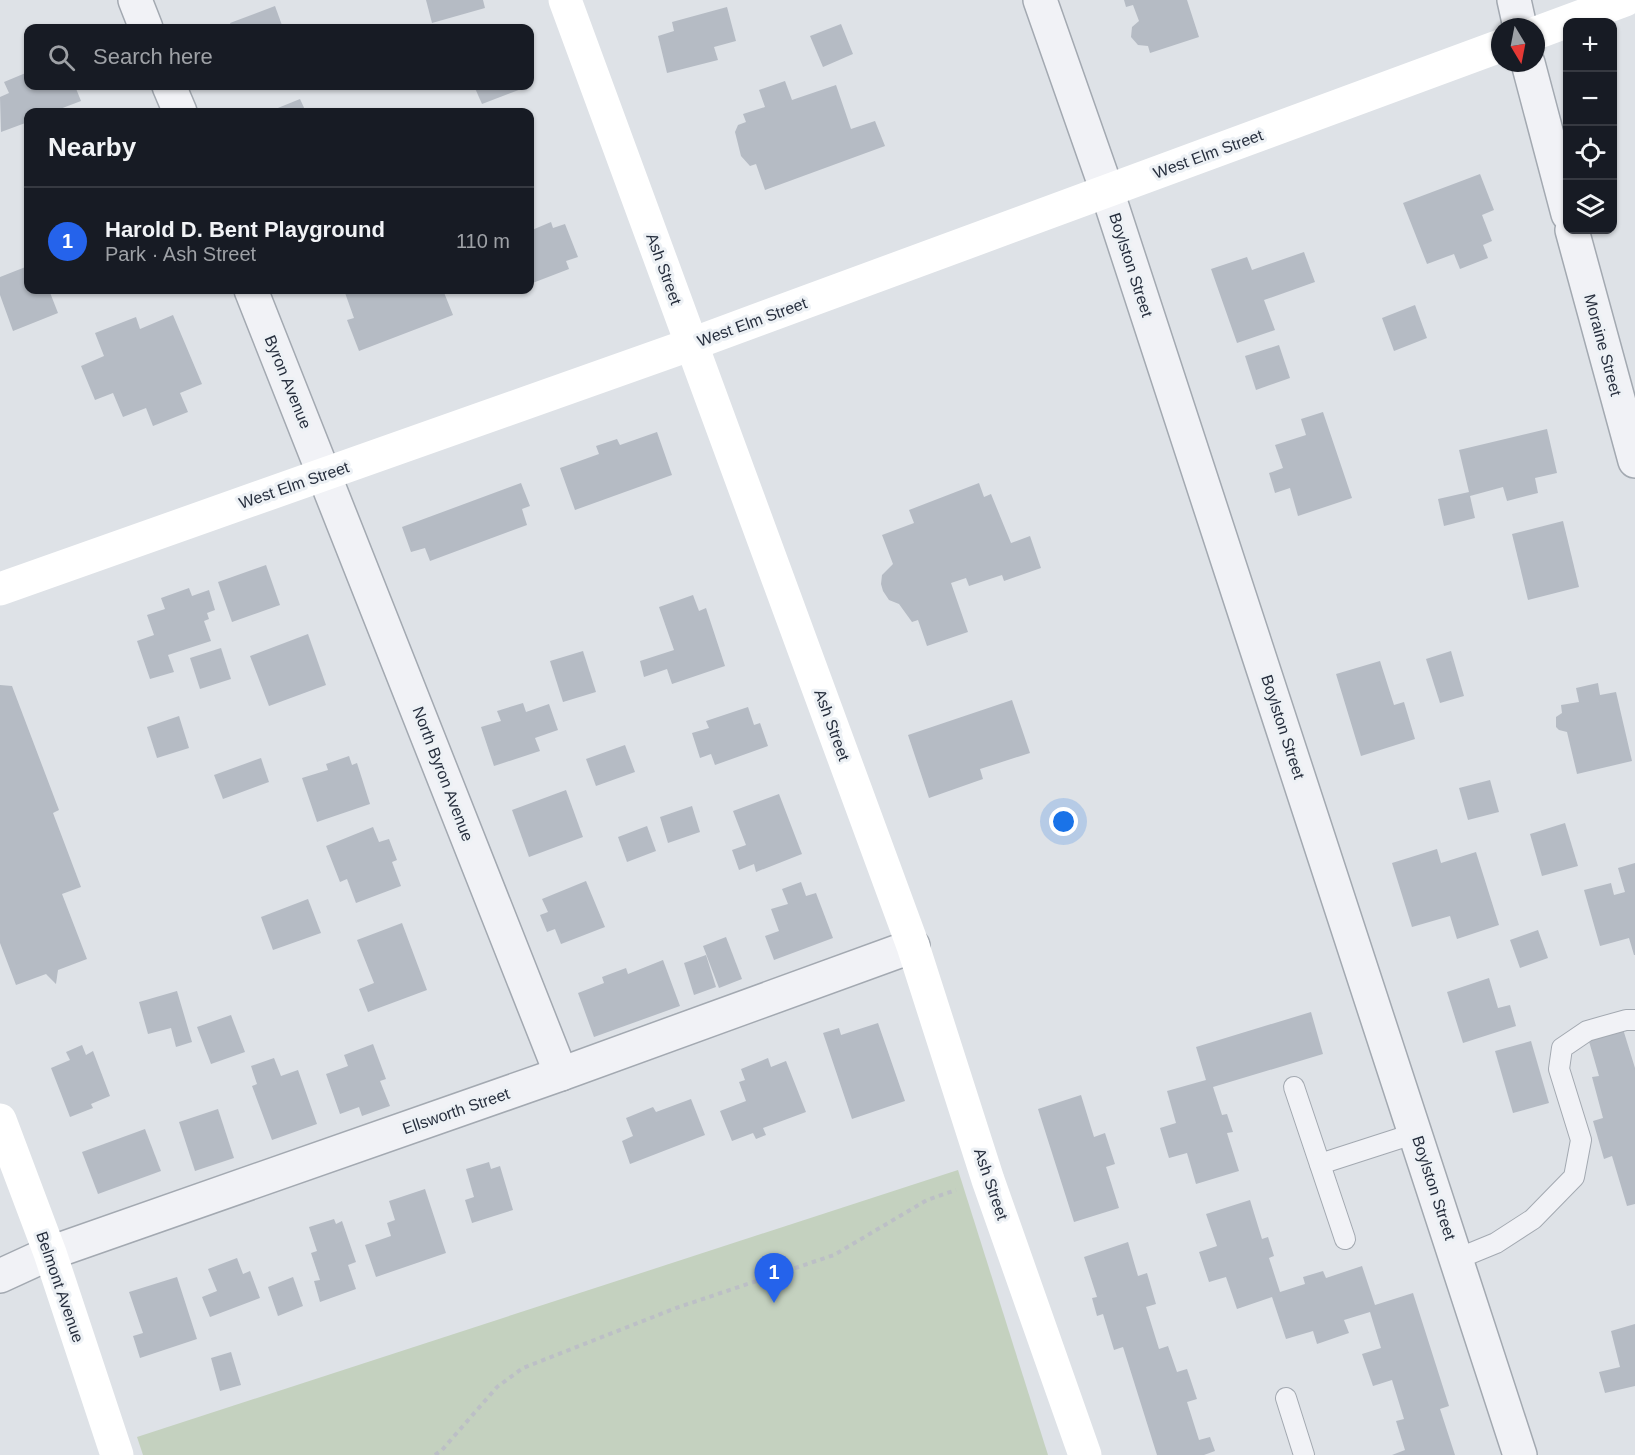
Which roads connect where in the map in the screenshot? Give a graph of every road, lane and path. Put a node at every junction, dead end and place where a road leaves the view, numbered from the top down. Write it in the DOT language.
graph roads {
  1 [pos="135,0"];
  2 [pos="565,0"];
  3 [pos="1040,0"];
  4 [pos="1514,0"];
  5 [pos="1625,0"];
  6 [pos="1518,18"];
  7 [pos="144,24"];
  8 [pos="1545,30"];
  9 [pos="1491,49"];
  10 [pos="1530,72"];
  11 [pos="171,90"];
  12 [pos="178,108"];
  13 [pos="1107,191"];
  14 [pos="1563,195"];
  15 [pos="1573,234"];
  16 [pos="253,294"];
  17 [pos="692,344"];
  18 [pos="1635,461"];
  19 [pos="325,474"];
  20 [pos="0,589"];
  21 [pos="913,946"];
  22 [pos="1635,1020"];
  23 [pos="561,1074"];
  24 [pos="1294,1087"];
  25 [pos="0,1120"];
  26 [pos="1416,1132"];
  27 [pos="1320,1164"];
  28 [pos="988,1180"];
  29 [pos="1345,1239"];
  30 [pos="50,1254"];
  31 [pos="1457,1259"];
  32 [pos="0,1276"];
  33 [pos="1286,1398"];
  34 [pos="117,1455"];
  35 [pos="435,1455"];
  36 [pos="1085,1455"];
  37 [pos="1304,1455"];
  38 [pos="1520,1455"];
  1 -- 7 [label="street"];
  2 -- 17 [label="street, Ash Street"];
  3 -- 13 [label="street, Boylston Street"];
  4 -- 6 [label="street"];
  5 -- 8 [label="street"];
  9 -- 13 [label="street, West Elm Street"];
  10 -- 14 [label="street"];
  11 -- 12 [label="street"];
  13 -- 17 [label="street, West Elm Street"];
  13 -- 26 [label="street, Boylston Street"];
  15 -- 18 [label="street, Moraine Street"];
  16 -- 19 [label="street, Byron Avenue"];
  17 -- 19 [label="street, West Elm Street"];
  17 -- 21 [label="street, Ash Street"];
  19 -- 20 [label="street, West Elm Street"];
  19 -- 23 [label="street, North Byron Avenue"];
  21 -- 23 [label="street, Ellsworth Street"];
  21 -- 28 [label="street, Ash Street"];
  22 -- 31 [label="lane"];
  23 -- 30 [label="street, Ellsworth Street"];
  24 -- 27 [label="lane"];
  25 -- 30 [label="street, Belmont Avenue"];
  26 -- 27 [label="lane"];
  26 -- 31 [label="street, Boylston Street"];
  27 -- 29 [label="lane"];
  28 -- 35 [label="path"];
  28 -- 36 [label="street, Ash Street"];
  30 -- 32 [label="street, Ellsworth Street"];
  30 -- 34 [label="street, Belmont Avenue"];
  31 -- 38 [label="street, Boylston Street"];
  33 -- 37 [label="lane"];
}
